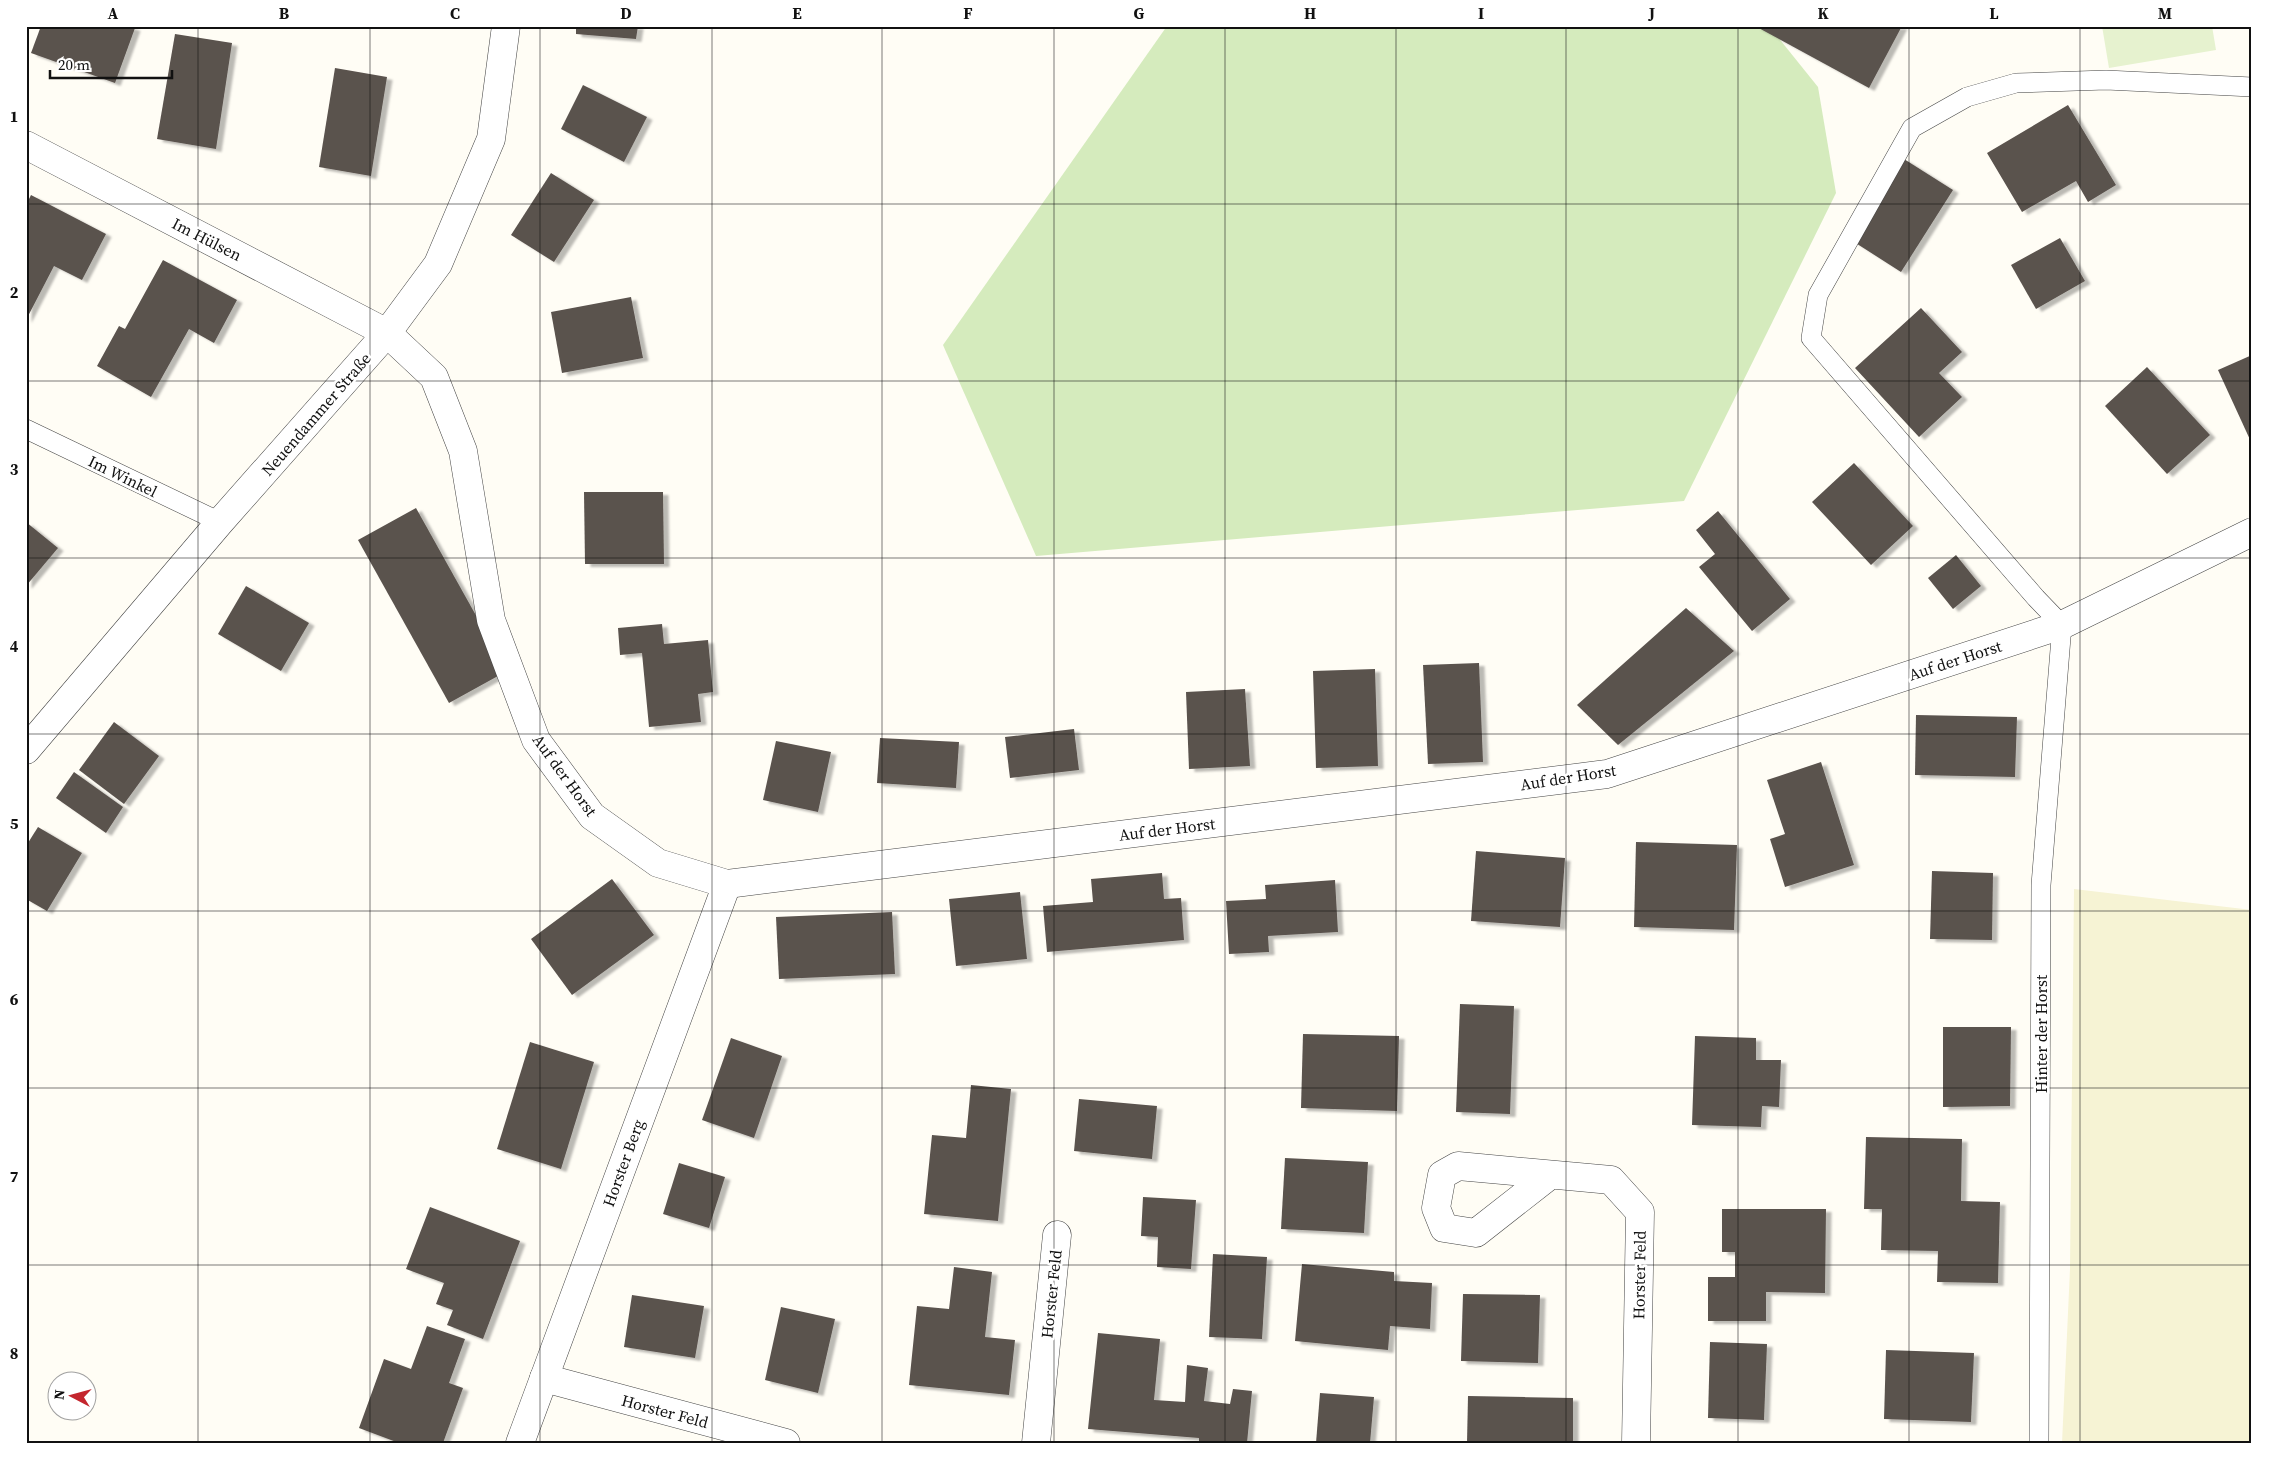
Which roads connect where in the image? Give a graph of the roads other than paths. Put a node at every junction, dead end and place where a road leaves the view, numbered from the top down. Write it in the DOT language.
graph roads {
  1 [pos="506,26"];
  2 [pos="2252,87"];
  3 [pos="26,145"];
  4 [pos="387,333"];
  5 [pos="26,429"];
  6 [pos="220,522"];
  7 [pos="2252,532"];
  8 [pos="2062,625"];
  9 [pos="26,750"];
  10 [pos="727,884"];
  11 [pos="1550,1175"];
  12 [pos="1057,1235"];
  13 [pos="544,1378"];
  14 [pos="520,1443"];
  15 [pos="786,1443"];
  16 [pos="1036,1443"];
  17 [pos="1636,1443"];
  18 [pos="2039,1443"];
  1 -- 4 [label="street, Neuendammer Straße"];
  2 -- 8 [label="lane"];
  3 -- 4 [label="street, Im Hülsen"];
  4 -- 6 [label="street, Neuendammer Straße"];
  4 -- 10 [label="street, Auf der Horst"];
  5 -- 6 [label="lane, Im Winkel"];
  6 -- 9 [label="street, Neuendammer Straße"];
  7 -- 8 [label="street, Auf der Horst"];
  8 -- 10 [label="street, Auf der Horst"];
  8 -- 18 [label="lane, Hinter der Horst"];
  10 -- 13 [label="street, Horster Berg"];
  11 -- 17 [label="street, Horster Feld"];
  12 -- 16 [label="street, Horster Feld"];
  13 -- 14 [label="street, Horster Berg"];
  13 -- 15 [label="street, Horster Feld"];
}
